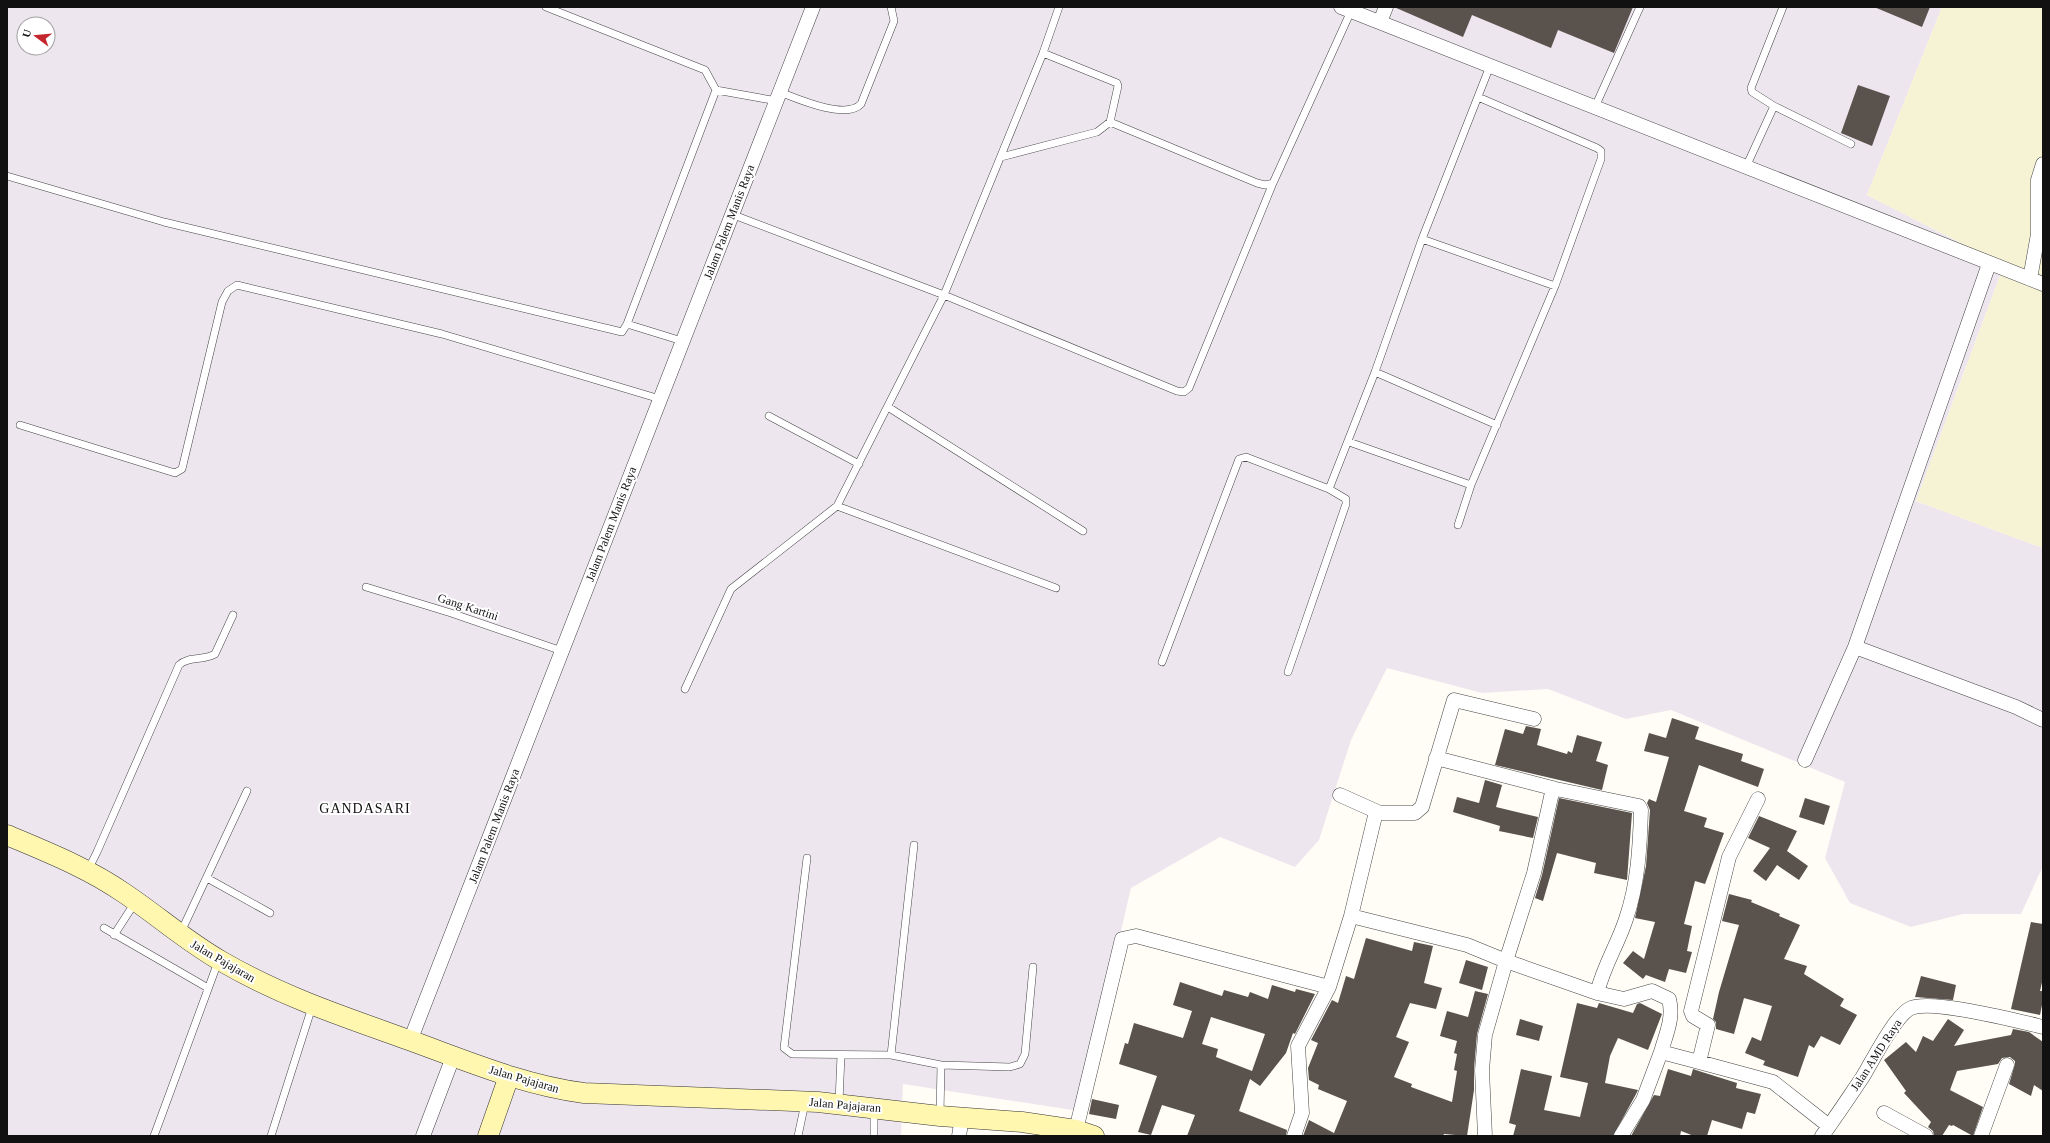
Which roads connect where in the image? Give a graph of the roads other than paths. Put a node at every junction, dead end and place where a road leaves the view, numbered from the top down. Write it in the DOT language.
graph roads {
  1 [pos="546,7"];
  2 [pos="813,7"];
  3 [pos="891,7"];
  4 [pos="1059,7"];
  5 [pos="1386,7"];
  6 [pos="1640,7"];
  7 [pos="1783,7"];
  8 [pos="1346,9"];
  9 [pos="1380,22"];
  10 [pos="1043,53"];
  11 [pos="1490,66"];
  12 [pos="716,90"];
  13 [pos="778,97"];
  14 [pos="1478,97"];
  15 [pos="1774,106"];
  16 [pos="1595,108"];
  17 [pos="1110,122"];
  18 [pos="1852,144"];
  19 [pos="1001,157"];
  20 [pos="2043,164"];
  21 [pos="1746,167"];
  22 [pos="7,176"];
  23 [pos="1273,183"];
  24 [pos="731,214"];
  25 [pos="1422,239"];
  26 [pos="1989,264"];
  27 [pos="2030,279"];
  28 [pos="2043,284"];
  29 [pos="1555,286"];
  30 [pos="944,295"];
  31 [pos="627,324"];
  32 [pos="682,340"];
  33 [pos="1375,372"];
  34 [pos="660,399"];
  35 [pos="888,407"];
  36 [pos="769,416"];
  37 [pos="20,425"];
  38 [pos="1497,425"];
  39 [pos="1348,442"];
  40 [pos="859,464"];
  41 [pos="1471,485"];
  42 [pos="1329,489"];
  43 [pos="838,506"];
  44 [pos="1458,525"];
  45 [pos="1083,531"];
  46 [pos="366,587"];
  47 [pos="1056,588"];
  48 [pos="233,615"];
  49 [pos="1855,647"];
  50 [pos="562,652"];
  51 [pos="1162,662"];
  52 [pos="1288,672"];
  53 [pos="685,689"];
  54 [pos="1534,719"];
  55 [pos="2043,720"];
  56 [pos="1436,758"];
  57 [pos="1805,760"];
  58 [pos="1553,788"];
  59 [pos="247,791"];
  60 [pos="1340,795"];
  61 [pos="1758,799"];
  62 [pos="1380,813"];
  63 [pos="7,835"];
  64 [pos="914,844"];
  65 [pos="807,858"];
  66 [pos="87,871"];
  67 [pos="206,878"];
  68 [pos="136,901"];
  69 [pos="270,913"];
  70 [pos="1351,916"];
  71 [pos="104,928"];
  72 [pos="114,935"];
  73 [pos="180,936"];
  74 [pos="219,960"];
  75 [pos="1506,961"];
  76 [pos="1034,967"];
  77 [pos="1329,987"];
  78 [pos="208,988"];
  79 [pos="1597,993"];
  80 [pos="312,1006"];
  81 [pos="2043,1027"];
  82 [pos="410,1041"];
  83 [pos="1661,1052"];
  84 [pos="841,1055"];
  85 [pos="891,1055"];
  86 [pos="453,1057"];
  87 [pos="1699,1062"];
  88 [pos="941,1065"];
  89 [pos="2007,1065"];
  90 [pos="509,1076"];
  91 [pos="805,1102"];
  92 [pos="839,1104"];
  93 [pos="874,1107"];
  94 [pos="1884,1113"];
  95 [pos="940,1116"];
  96 [pos="962,1117"];
  97 [pos="1826,1131"];
  98 [pos="1085,1133"];
  99 [pos="154,1136"];
  100 [pos="271,1136"];
  101 [pos="423,1136"];
  102 [pos="488,1136"];
  103 [pos="798,1136"];
  104 [pos="874,1136"];
  105 [pos="959,1136"];
  106 [pos="1294,1136"];
  107 [pos="1485,1136"];
  108 [pos="1621,1136"];
  109 [pos="1926,1136"];
  110 [pos="1981,1136"];
  1 -- 12 [label="lane"];
  2 -- 13 [label="street, Jalam Palem Manis Raya"];
  3 -- 13 [label="lane"];
  4 -- 10 [label="lane"];
  5 -- 9 [label="street"];
  6 -- 16 [label="lane"];
  7 -- 15 [label="lane"];
  8 -- 9 [label="street"];
  8 -- 23 [label="lane"];
  9 -- 11 [label="street"];
  10 -- 17 [label="lane"];
  10 -- 19 [label="lane"];
  11 -- 14 [label="lane"];
  11 -- 16 [label="street"];
  12 -- 13 [label="lane"];
  12 -- 31 [label="lane"];
  13 -- 24 [label="street, Jalam Palem Manis Raya"];
  14 -- 25 [label="lane"];
  14 -- 29 [label="lane"];
  15 -- 18 [label="lane"];
  15 -- 21 [label="lane"];
  16 -- 21 [label="street"];
  17 -- 19 [label="lane"];
  17 -- 23 [label="lane"];
  19 -- 30 [label="lane"];
  20 -- 27 [label="street"];
  21 -- 26 [label="street"];
  22 -- 31 [label="lane"];
  23 -- 30 [label="lane"];
  24 -- 30 [label="lane"];
  24 -- 32 [label="street, Jalam Palem Manis Raya"];
  25 -- 29 [label="lane"];
  25 -- 33 [label="lane"];
  26 -- 27 [label="street"];
  26 -- 49 [label="street"];
  27 -- 28 [label="street"];
  29 -- 38 [label="lane"];
  30 -- 35 [label="lane"];
  31 -- 32 [label="lane"];
  32 -- 34 [label="street, Jalam Palem Manis Raya"];
  33 -- 38 [label="lane"];
  33 -- 39 [label="lane"];
  34 -- 37 [label="lane"];
  34 -- 50 [label="street, Jalam Palem Manis Raya"];
  35 -- 40 [label="lane"];
  35 -- 45 [label="lane"];
  36 -- 40 [label="lane"];
  38 -- 41 [label="lane"];
  39 -- 41 [label="lane"];
  39 -- 42 [label="lane"];
  40 -- 43 [label="lane"];
  41 -- 44 [label="lane"];
  42 -- 51 [label="lane"];
  42 -- 52 [label="lane"];
  43 -- 47 [label="lane"];
  43 -- 53 [label="lane"];
  46 -- 50 [label="lane, Gang Kartini"];
  48 -- 66 [label="lane"];
  49 -- 55 [label="street"];
  49 -- 57 [label="street"];
  50 -- 82 [label="street, Jalam Palem Manis Raya"];
  54 -- 56 [label="street"];
  56 -- 58 [label="street"];
  56 -- 62 [label="street"];
  58 -- 75 [label="street"];
  58 -- 79 [label="street"];
  59 -- 67 [label="lane"];
  60 -- 62 [label="street"];
  61 -- 87 [label="street"];
  62 -- 70 [label="street"];
  63 -- 66 [label="main road, Jalan Pajajaran"];
  64 -- 85 [label="lane"];
  65 -- 84 [label="lane"];
  66 -- 68 [label="main road, Jalan Pajajaran"];
  67 -- 69 [label="lane"];
  67 -- 73 [label="lane"];
  68 -- 72 [label="lane"];
  68 -- 73 [label="main road, Jalan Pajajaran"];
  70 -- 75 [label="street"];
  70 -- 77 [label="street"];
  71 -- 72 [label="lane"];
  72 -- 78 [label="lane"];
  73 -- 74 [label="main road, Jalan Pajajaran"];
  74 -- 78 [label="lane"];
  74 -- 80 [label="main road, Jalan Pajajaran"];
  75 -- 79 [label="street"];
  75 -- 107 [label="street"];
  76 -- 88 [label="lane"];
  77 -- 98 [label="street"];
  77 -- 106 [label="street"];
  78 -- 99 [label="lane"];
  79 -- 83 [label="street"];
  80 -- 82 [label="main road, Jalan Pajajaran"];
  80 -- 100 [label="lane"];
  81 -- 97 [label="street, Jalan AMD Raya"];
  82 -- 86 [label="main road, Jalan Pajajaran"];
  83 -- 87 [label="street"];
  83 -- 108 [label="street"];
  84 -- 85 [label="lane"];
  84 -- 92 [label="lane"];
  85 -- 88 [label="lane"];
  86 -- 90 [label="main road, Jalan Pajajaran"];
  86 -- 101 [label="street"];
  87 -- 97 [label="street"];
  88 -- 95 [label="lane"];
  89 -- 110 [label="street"];
  90 -- 91 [label="main road, Jalan Pajajaran"];
  90 -- 102 [label="main road"];
  91 -- 92 [label="main road, Jalan Pajajaran"];
  91 -- 103 [label="lane"];
  92 -- 93 [label="main road, Jalan Pajajaran"];
  93 -- 95 [label="main road, Jalan Pajajaran"];
  93 -- 104 [label="lane"];
  94 -- 109 [label="street"];
  95 -- 96 [label="main road, Jalan Pajajaran"];
  96 -- 98 [label="main road, Jalan Pajajaran"];
  96 -- 105 [label="street"];
}
